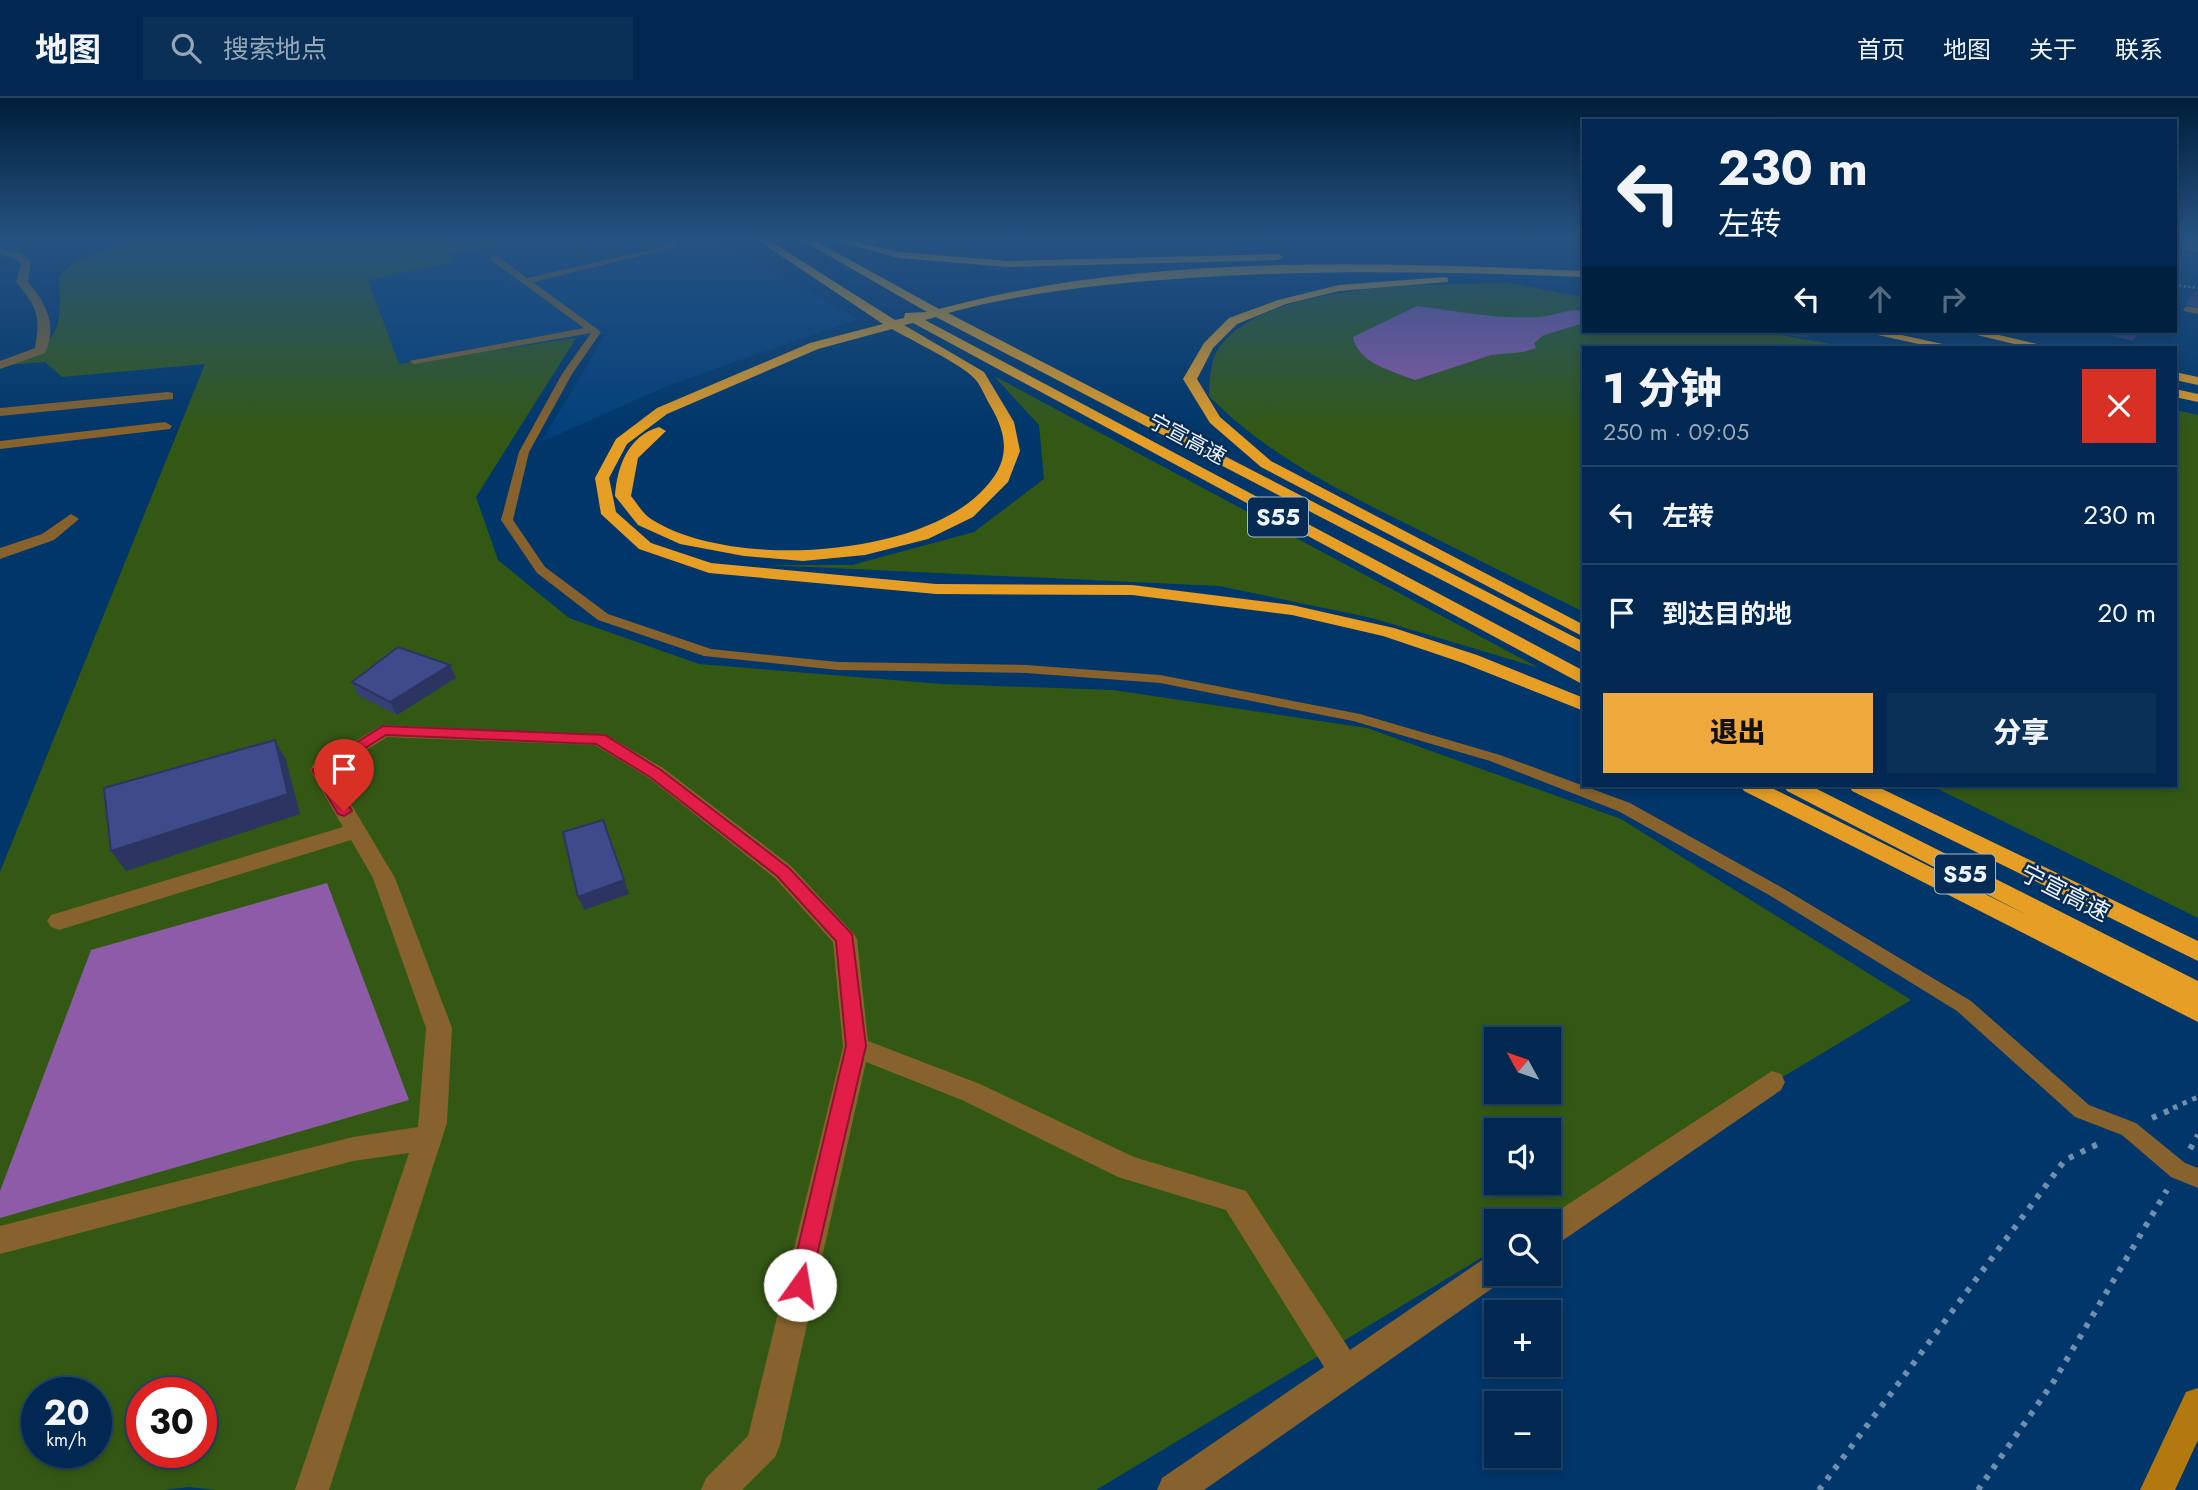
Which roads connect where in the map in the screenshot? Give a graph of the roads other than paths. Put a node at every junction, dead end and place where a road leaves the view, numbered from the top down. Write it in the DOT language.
graph roads {
  1 [pos="40,304"];
  2 [pos="557,304"];
  3 [pos="859,304"];
  4 [pos="920,304"];
  5 [pos="969,304"];
  6 [pos="1025,304"];
  7 [pos="1277,304"];
  8 [pos="893,308"];
  9 [pos="2187,309"];
  10 [pos="2198,311"];
  11 [pos="591,329"];
  12 [pos="907,332"];
  13 [pos="907,332"];
  14 [pos="907,332"];
  15 [pos="907,332"];
  16 [pos="1876,333"];
  17 [pos="1976,333"];
  18 [pos="1944,346"];
  19 [pos="2038,346"];
  20 [pos="414,361"];
  21 [pos="0,365"];
  22 [pos="2177,376"];
  23 [pos="2198,381"];
  24 [pos="2177,393"];
  25 [pos="168,396"];
  26 [pos="2198,398"];
  27 [pos="0,412"];
  28 [pos="51,423"];
  29 [pos="165,426"];
  30 [pos="0,445"];
  31 [pos="71,519"];
  32 [pos="0,554"];
  33 [pos="1582,631"];
  34 [pos="1582,648"];
  35 [pos="1582,678"];
  36 [pos="1582,704"];
  37 [pos="1753,787"];
  38 [pos="1796,787"];
  39 [pos="1862,787"];
  40 [pos="1877,787"];
  41 [pos="356,831"];
  42 [pos="2050,878"];
  43 [pos="59,921"];
  44 [pos="2198,951"];
  45 [pos="2132,970"];
  46 [pos="2198,992"];
  47 [pos="2198,1012"];
  48 [pos="856,1046"];
  49 [pos="1772,1082"];
  50 [pos="428,1138"];
  51 [pos="2198,1178"];
  52 [pos="1561,1225"];
  53 [pos="0,1240"];
  54 [pos="1484,1276"];
  55 [pos="1345,1371"];
  56 [pos="2198,1404"];
  57 [pos="312,1490"];
  58 [pos="718,1490"];
  59 [pos="1174,1490"];
  60 [pos="2157,1490"];
  1 -- 21 [label="street"];
  2 -- 11 [label="lane"];
  3 -- 15 [label="highway"];
  4 -- 34 [label="highway, 宁宣高速 / S55"];
  5 -- 36 [label="highway"];
  6 -- 12 [label="highway"];
  7 -- 33 [label="highway"];
  8 -- 35 [label="highway, 宁宣高速 / S55"];
  9 -- 10 [label="lane"];
  11 -- 20 [label="lane"];
  11 -- 51 [label="lane"];
  13 -- 14 [label="highway"];
  16 -- 18 [label="highway"];
  17 -- 19 [label="highway"];
  22 -- 23 [label="highway"];
  24 -- 26 [label="highway"];
  25 -- 28 [label="street"];
  27 -- 28 [label="street"];
  28 -- 29 [label="street"];
  28 -- 30 [label="street"];
  31 -- 32 [label="street"];
  37 -- 45 [label="highway"];
  38 -- 45 [label="highway, 宁宣高速 / S55"];
  39 -- 42 [label="highway, 宁宣高速 / S55"];
  40 -- 42 [label="highway"];
  41 -- 43 [label="street"];
  41 -- 48 [label="street"];
  41 -- 50 [label="street"];
  42 -- 44 [label="highway, 宁宣高速 / S55"];
  45 -- 46 [label="highway, 宁宣高速 / S55"];
  45 -- 47 [label="highway"];
  48 -- 55 [label="street"];
  48 -- 58 [label="street"];
  49 -- 52 [label="street"];
  50 -- 53 [label="street"];
  50 -- 57 [label="street"];
  54 -- 55 [label="street"];
  55 -- 59 [label="street"];
  56 -- 60 [label="main road"];
}
